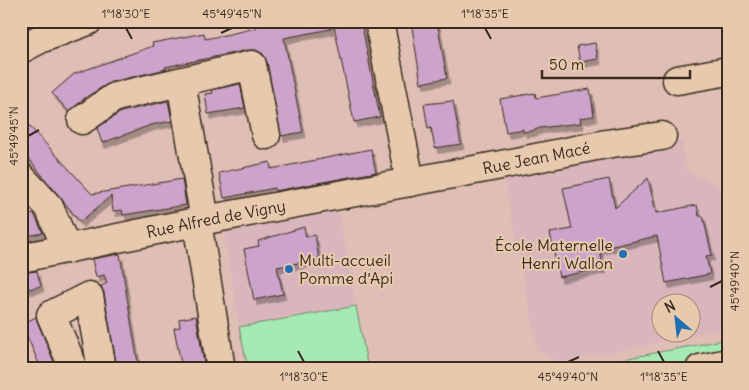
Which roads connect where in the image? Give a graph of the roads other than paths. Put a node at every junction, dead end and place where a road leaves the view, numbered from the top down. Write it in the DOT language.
graph roads {
  1 [pos="88,21"];
  2 [pos="379,21"];
  3 [pos="21,49"];
  4 [pos="728,71"];
  5 [pos="677,80"];
  6 [pos="180,82"];
  7 [pos="82,120"];
  8 [pos="266,135"];
  9 [pos="662,136"];
  10 [pos="21,177"];
  11 [pos="410,182"];
  12 [pos="201,221"];
  13 [pos="67,248"];
  14 [pos="21,258"];
  15 [pos="728,364"];
  16 [pos="74,369"];
  17 [pos="102,369"];
  18 [pos="220,369"];
  19 [pos="700,369"];
  1 -- 3 [label="street"];
  2 -- 11 [label="street"];
  4 -- 5 [label="street"];
  6 -- 7 [label="street"];
  6 -- 8 [label="street"];
  6 -- 12 [label="street"];
  9 -- 11 [label="street, Rue Jean Macé"];
  10 -- 13 [label="street"];
  11 -- 12 [label="street, Rue Alfred de Vigny"];
  12 -- 13 [label="street, Rue Alfred de Vigny"];
  12 -- 18 [label="street"];
  13 -- 14 [label="street, Rue Alfred de Vigny"];
  15 -- 19 [label="street"];
  16 -- 17 [label="street"];
}
